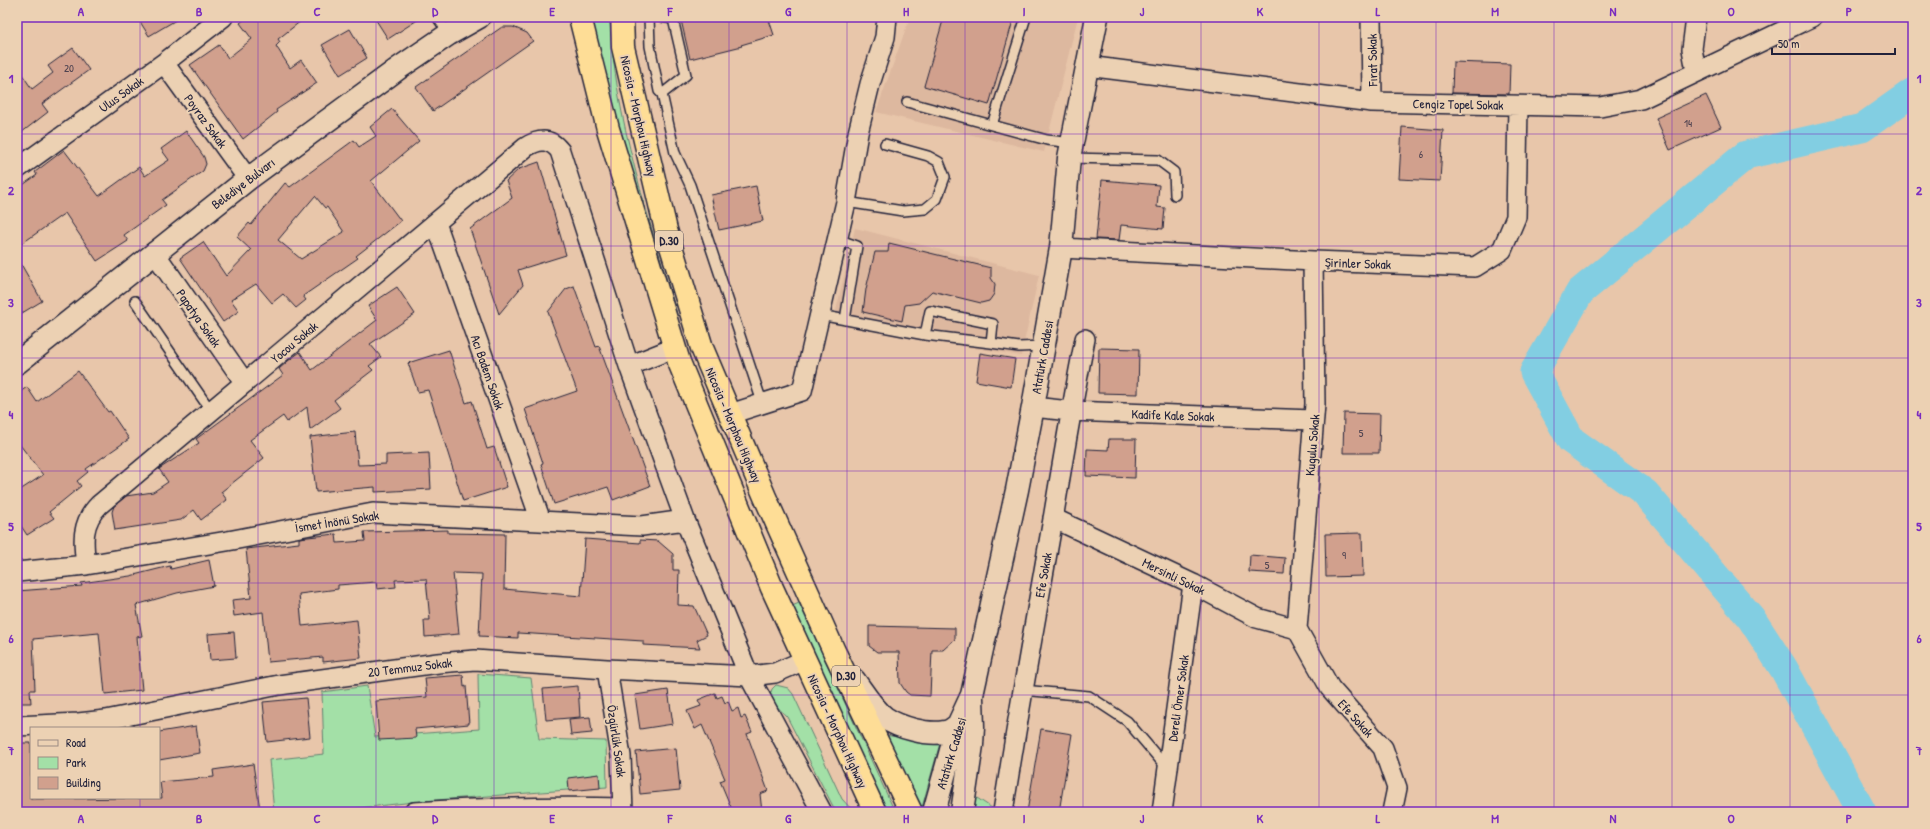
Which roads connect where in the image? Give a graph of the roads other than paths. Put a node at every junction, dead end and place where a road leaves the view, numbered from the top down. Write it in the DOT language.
graph roads {
  1 [pos="223,17"];
  2 [pos="479,17"];
  3 [pos="580,17"];
  4 [pos="622,17"];
  5 [pos="649,17"];
  6 [pos="661,17"];
  7 [pos="887,17"];
  8 [pos="1026,17"];
  9 [pos="1097,17"];
  10 [pos="1371,17"];
  11 [pos="1696,17"];
  12 [pos="1812,17"];
  13 [pos="443,26"];
  14 [pos="164,63"];
  15 [pos="1086,66"];
  16 [pos="1696,71"];
  17 [pos="662,94"];
  18 [pos="907,102"];
  19 [pos="1372,102"];
  20 [pos="1518,106"];
  21 [pos="992,125"];
  22 [pos="885,144"];
  23 [pos="1071,151"];
  24 [pos="17,169"];
  25 [pos="248,179"];
  26 [pos="1175,195"];
  27 [pos="846,202"];
  28 [pos="436,223"];
  29 [pos="837,239"];
  30 [pos="1061,248"];
  31 [pos="154,252"];
  32 [pos="1312,261"];
  33 [pos="135,301"];
  34 [pos="820,315"];
  35 [pos="845,320"];
  36 [pos="925,335"];
  37 [pos="1085,340"];
  38 [pos="990,343"];
  39 [pos="1044,346"];
  40 [pos="674,348"];
  41 [pos="17,363"];
  42 [pos="629,366"];
  43 [pos="245,383"];
  44 [pos="772,401"];
  45 [pos="1034,407"];
  46 [pos="211,411"];
  47 [pos="1070,411"];
  48 [pos="730,414"];
  49 [pos="1314,420"];
  50 [pos="1053,518"];
  51 [pos="685,520"];
  52 [pos="541,521"];
  53 [pos="86,565"];
  54 [pos="17,572"];
  55 [pos="1193,584"];
  56 [pos="1297,629"];
  57 [pos="834,651"];
  58 [pos="805,660"];
  59 [pos="607,669"];
  60 [pos="749,676"];
  61 [pos="1022,690"];
  62 [pos="972,695"];
  63 [pos="958,725"];
  64 [pos="17,726"];
  65 [pos="1168,769"];
  66 [pos="623,810"];
  67 [pos="414,812"];
  68 [pos="822,812"];
  69 [pos="875,812"];
  70 [pos="911,812"];
  71 [pos="934,812"];
  72 [pos="962,812"];
  73 [pos="1003,812"];
  74 [pos="1162,812"];
  75 [pos="1392,812"];
  1 -- 14 [label="street, Ulus Sokak"];
  2 -- 13 [label="main road, Belediye Bulvarı"];
  3 -- 40 [label="highway, Nicosia - Morphou Highway / D.30"];
  4 -- 48 [label="highway, Nicosia - Morphou Highway / D.30"];
  5 -- 17 [label="lane"];
  6 -- 17 [label="lane"];
  7 -- 27 [label="street"];
  8 -- 21 [label="lane"];
  9 -- 15 [label="main road, Atatürk Caddesi"];
  10 -- 19 [label="street, Fırat Sokak"];
  11 -- 16 [label="street"];
  12 -- 16 [label="street, Cengiz Topel Sokak"];
  13 -- 25 [label="main road, Belediye Bulvarı"];
  14 -- 24 [label="street, Ulus Sokak"];
  14 -- 25 [label="street, Poyraz Sokak"];
  15 -- 19 [label="street, Cengiz Topel Sokak"];
  15 -- 23 [label="main road, Atatürk Caddesi"];
  16 -- 20 [label="street, Cengiz Topel Sokak"];
  17 -- 44 [label="lane"];
  18 -- 21 [label="lane"];
  19 -- 20 [label="street, Cengiz Topel Sokak"];
  20 -- 32 [label="street, Şirinler Sokak"];
  21 -- 23 [label="lane"];
  22 -- 27 [label="lane"];
  23 -- 26 [label="lane"];
  23 -- 30 [label="main road, Atatürk Caddesi"];
  25 -- 31 [label="main road, Belediye Bulvarı"];
  27 -- 29 [label="street"];
  28 -- 42 [label="street, Yocou Sokak"];
  28 -- 43 [label="street, Yocou Sokak"];
  28 -- 52 [label="street, Acı Badem Sokak"];
  29 -- 34 [label="street"];
  29 -- 35 [label="lane"];
  30 -- 32 [label="street, Şirinler Sokak"];
  30 -- 39 [label="main road, Atatürk Caddesi"];
  31 -- 41 [label="main road, Belediye Bulvarı"];
  31 -- 43 [label="street, Papatya Sokak"];
  32 -- 49 [label="street, Kugulu Sokak"];
  33 -- 46 [label="lane"];
  34 -- 35 [label="lane"];
  34 -- 44 [label="street"];
  35 -- 36 [label="lane"];
  36 -- 38 [label="lane"];
  36 -- 38 [label="lane"];
  37 -- 47 [label="street, Efe Sokak"];
  38 -- 39 [label="lane"];
  39 -- 45 [label="main road, Atatürk Caddesi"];
  40 -- 42 [label="street"];
  40 -- 58 [label="highway, Nicosia - Morphou Highway / D.30"];
  42 -- 51 [label="street"];
  43 -- 46 [label="street, Yocou Sokak"];
  44 -- 48 [label="street"];
  45 -- 47 [label="street, Kadife Kale Sokak"];
  45 -- 62 [label="main road, Atatürk Caddesi"];
  46 -- 53 [label="street, Yocou Sokak"];
  47 -- 49 [label="street, Kadife Kale Sokak"];
  47 -- 50 [label="street, Efe Sokak"];
  48 -- 57 [label="highway, Nicosia - Morphou Highway / D.30"];
  49 -- 56 [label="street, Kugulu Sokak"];
  50 -- 55 [label="street, Mersinli Sokak"];
  50 -- 61 [label="street, Efe Sokak"];
  51 -- 52 [label="street, İsmet İnönü Sokak"];
  51 -- 60 [label="street"];
  52 -- 53 [label="street, İsmet İnönü Sokak"];
  53 -- 54 [label="street, İsmet İnönü Sokak"];
  55 -- 56 [label="street, Mersinli Sokak"];
  55 -- 65 [label="street, Dereli Ömer Sokak"];
  56 -- 75 [label="street, Efe Sokak"];
  57 -- 63 [label="main road"];
  57 -- 70 [label="highway, Nicosia - Morphou Highway / D.30"];
  58 -- 60 [label="street, 20 Temmuz Sokak"];
  58 -- 69 [label="highway, Nicosia - Morphou Highway / D.30"];
  59 -- 60 [label="street, 20 Temmuz Sokak"];
  59 -- 64 [label="street, 20 Temmuz Sokak"];
  59 -- 66 [label="street, Özgürlük Sokak"];
  60 -- 68 [label="street"];
  61 -- 65 [label="lane"];
  61 -- 73 [label="street, Efe Sokak"];
  62 -- 63 [label="main road, Atatürk Caddesi"];
  62 -- 72 [label="main road, Atatürk Caddesi"];
  63 -- 71 [label="main road, Atatürk Caddesi"];
  65 -- 74 [label="street, Dereli Ömer Sokak"];
  66 -- 67 [label="street"];
}
